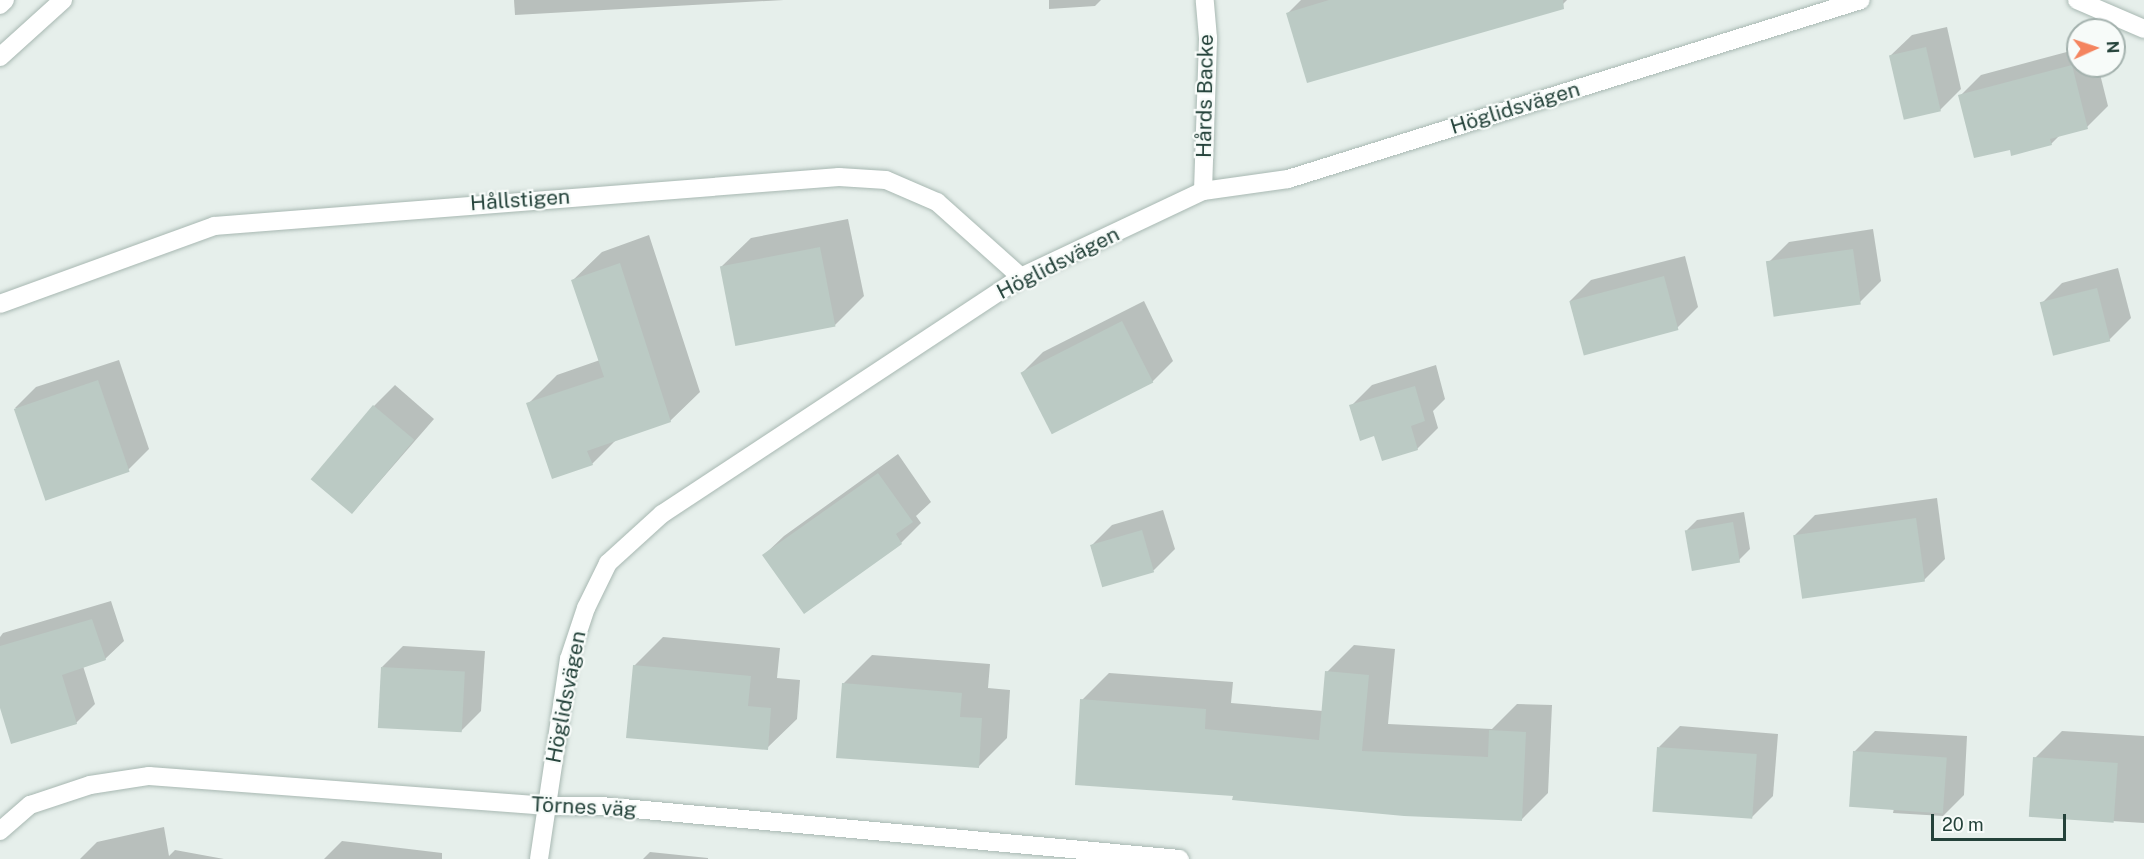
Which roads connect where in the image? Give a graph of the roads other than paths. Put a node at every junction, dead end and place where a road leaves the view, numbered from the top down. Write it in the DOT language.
graph roads {
  1 [pos="5,0"];
  2 [pos="63,0"];
  3 [pos="1205,0"];
  4 [pos="1861,0"];
  5 [pos="2077,0"];
  6 [pos="0,5"];
  7 [pos="2144,30"];
  8 [pos="0,57"];
  9 [pos="1203,191"];
  10 [pos="1021,277"];
  11 [pos="0,304"];
  12 [pos="545,806"];
  13 [pos="0,831"];
  14 [pos="539,859"];
  15 [pos="1180,859"];
  1 -- 6 [label="street"];
  2 -- 8 [label="street"];
  3 -- 9 [label="street, Hårds Backe"];
  4 -- 9 [label="street, Höglidsvägen"];
  5 -- 7 [label="street"];
  9 -- 10 [label="street, Höglidsvägen"];
  10 -- 11 [label="street, Hållstigen"];
  10 -- 12 [label="street, Höglidsvägen"];
  12 -- 13 [label="street, Törnes väg"];
  12 -- 14 [label="street, Höglidsvägen"];
  12 -- 15 [label="street, Törnes väg"];
}
